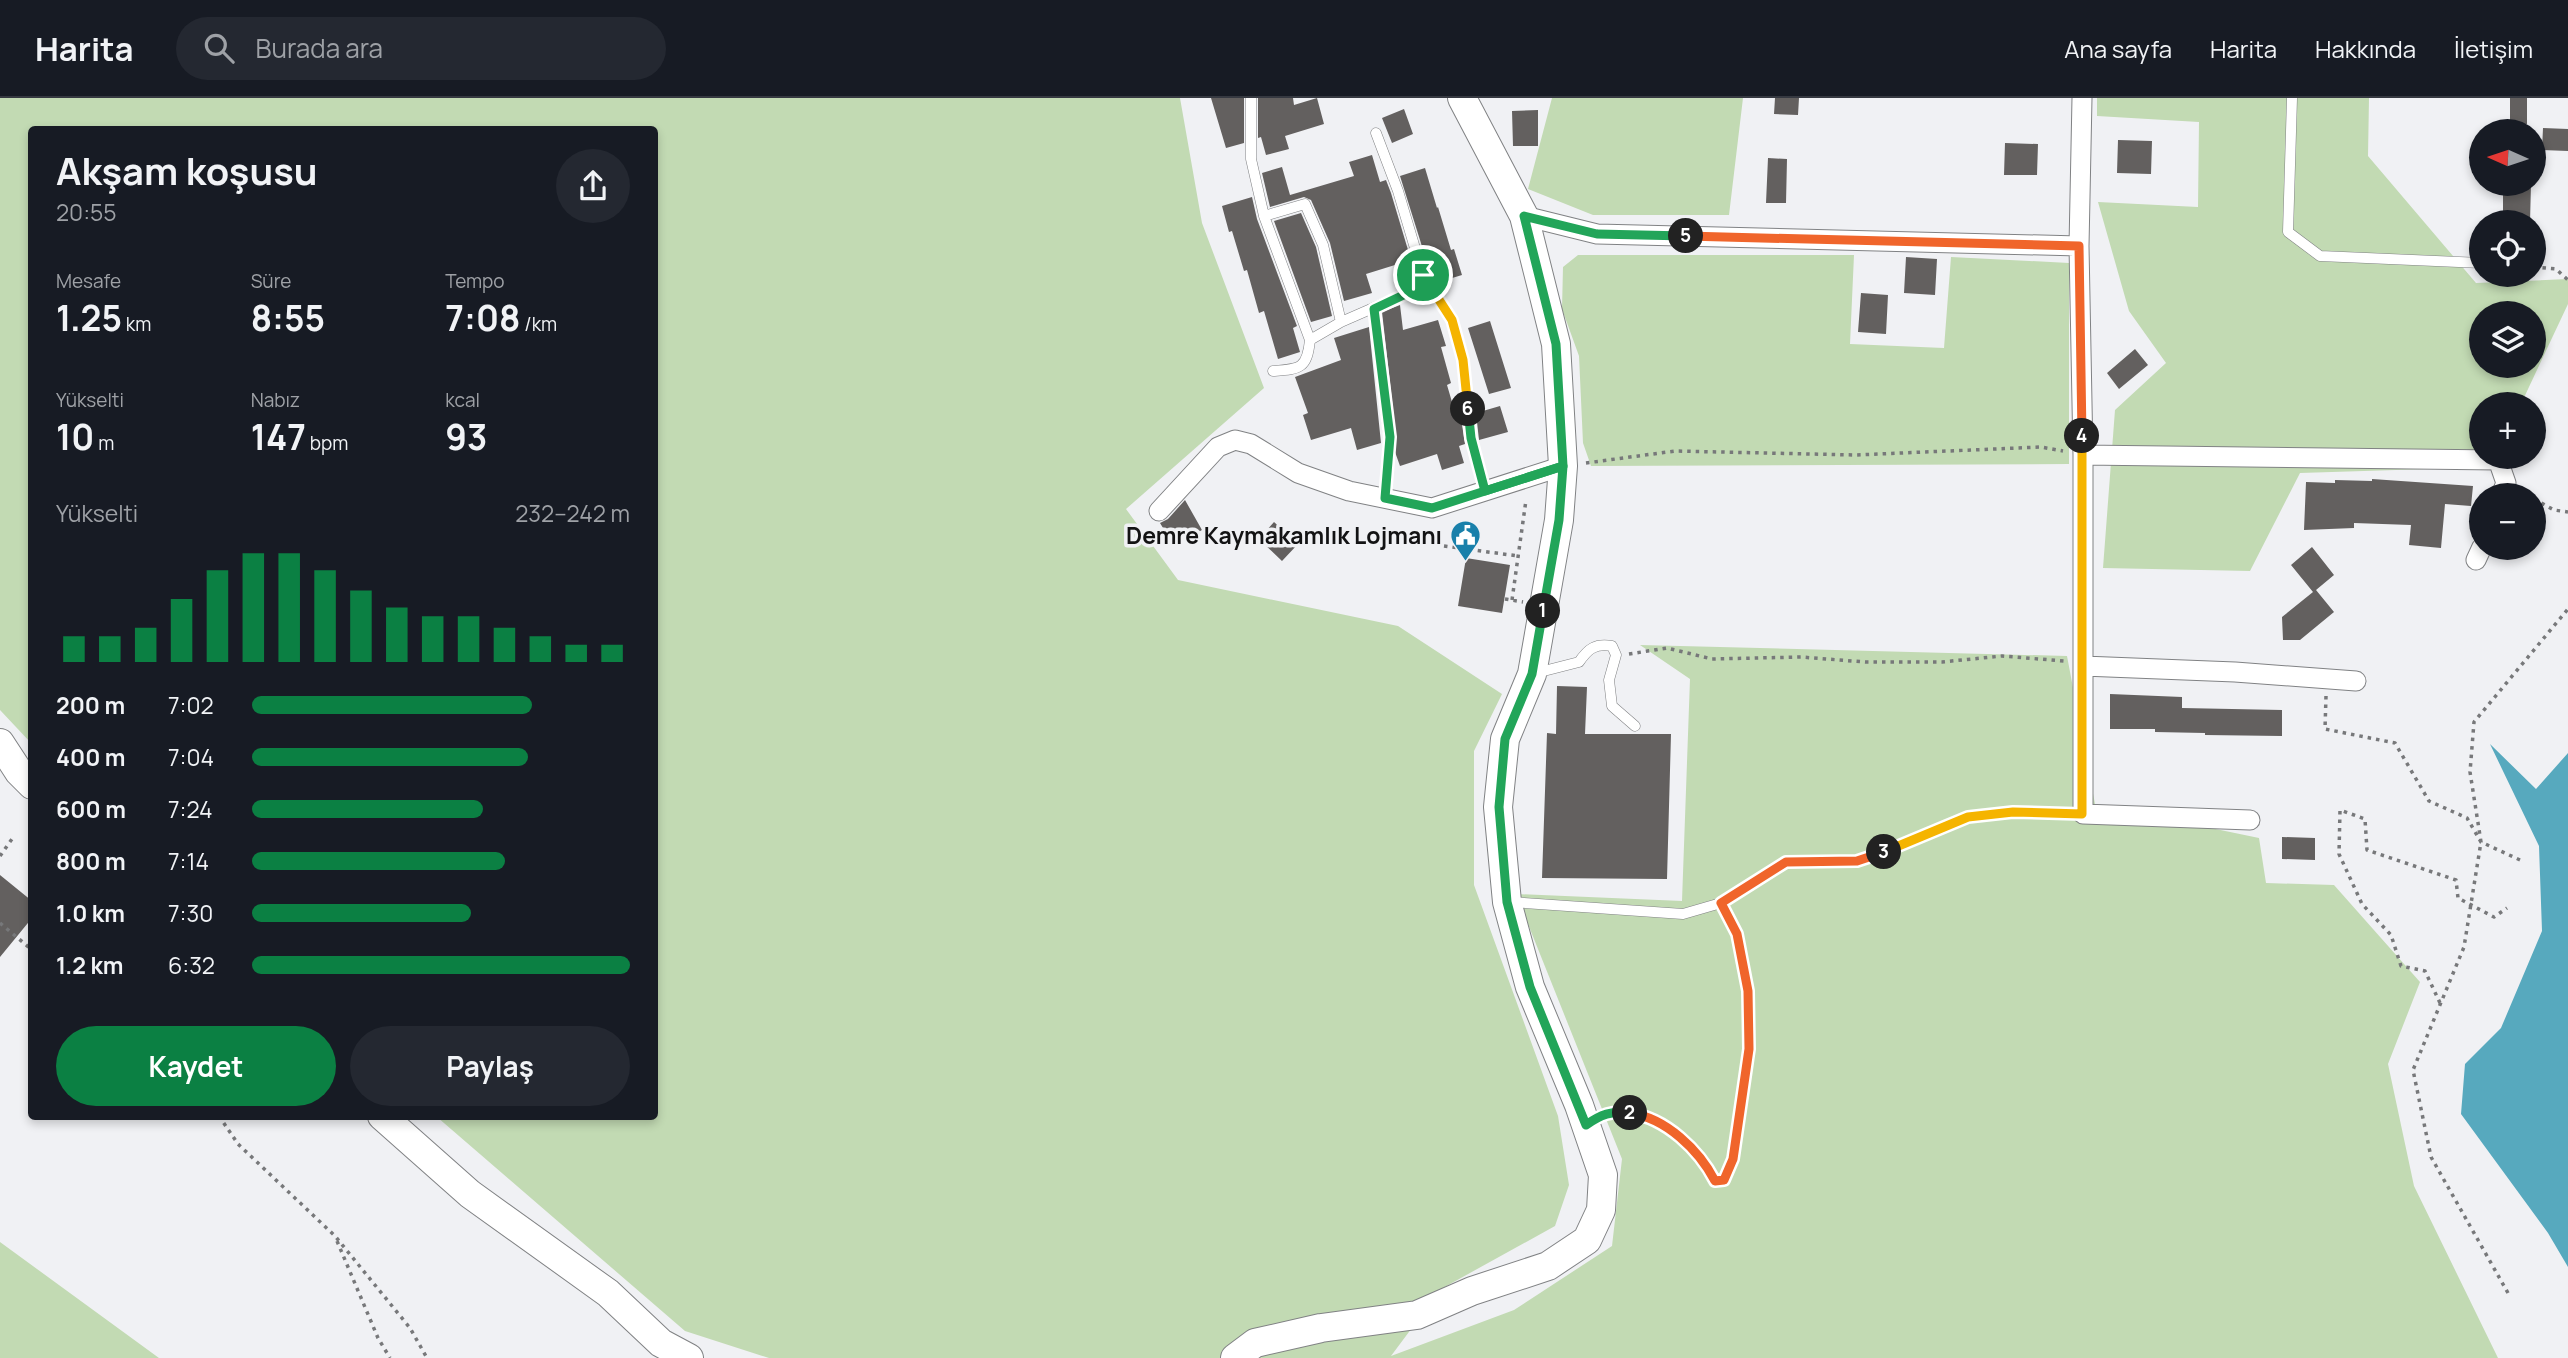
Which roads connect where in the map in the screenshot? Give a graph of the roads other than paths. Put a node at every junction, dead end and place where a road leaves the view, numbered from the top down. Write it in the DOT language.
graph roads {
  1 [pos="1251,98"];
  2 [pos="1462,98"];
  3 [pos="2082,98"];
  4 [pos="2292,98"];
  5 [pos="1376,133"];
  6 [pos="1264,216"];
  7 [pos="1524,216"];
  8 [pos="2079,246"];
  9 [pos="2469,263"];
  10 [pos="1423,275"];
  11 [pos="1374,309"];
  12 [pos="1341,322"];
  13 [pos="1310,340"];
  14 [pos="1273,372"];
  15 [pos="2083,455"];
  16 [pos="1563,466"];
  17 [pos="2506,483"];
  18 [pos="1485,491"];
  19 [pos="1385,498"];
  20 [pos="1158,511"];
  21 [pos="2082,666"];
  22 [pos="1532,674"];
  23 [pos="2356,681"];
  24 [pos="1635,726"];
  25 [pos="0,743"];
  26 [pos="19,781"];
  27 [pos="2250,820"];
  28 [pos="1883,853"];
  29 [pos="1507,902"];
  30 [pos="387,1120"];
  31 [pos="689,1358"];
  32 [pos="1235,1358"];
  1 -- 6 [label="lane"];
  2 -- 7 [label="street"];
  3 -- 8 [label="street"];
  4 -- 9 [label="lane"];
  5 -- 10 [label="lane"];
  6 -- 12 [label="lane"];
  6 -- 13 [label="lane"];
  7 -- 8 [label="street"];
  7 -- 16 [label="street"];
  8 -- 15 [label="street"];
  10 -- 11 [label="lane"];
  10 -- 18 [label="lane"];
  11 -- 12 [label="lane"];
  11 -- 19 [label="lane"];
  12 -- 13 [label="lane"];
  13 -- 14 [label="lane"];
  15 -- 17 [label="street"];
  15 -- 21 [label="street"];
  16 -- 18 [label="street"];
  16 -- 22 [label="street"];
  18 -- 19 [label="street"];
  19 -- 20 [label="street"];
  21 -- 23 [label="street"];
  21 -- 27 [label="street"];
  22 -- 24 [label="lane"];
  22 -- 29 [label="street"];
  25 -- 26 [label="street"];
  28 -- 29 [label="lane"];
  29 -- 32 [label="street"];
  30 -- 31 [label="street"];
}
